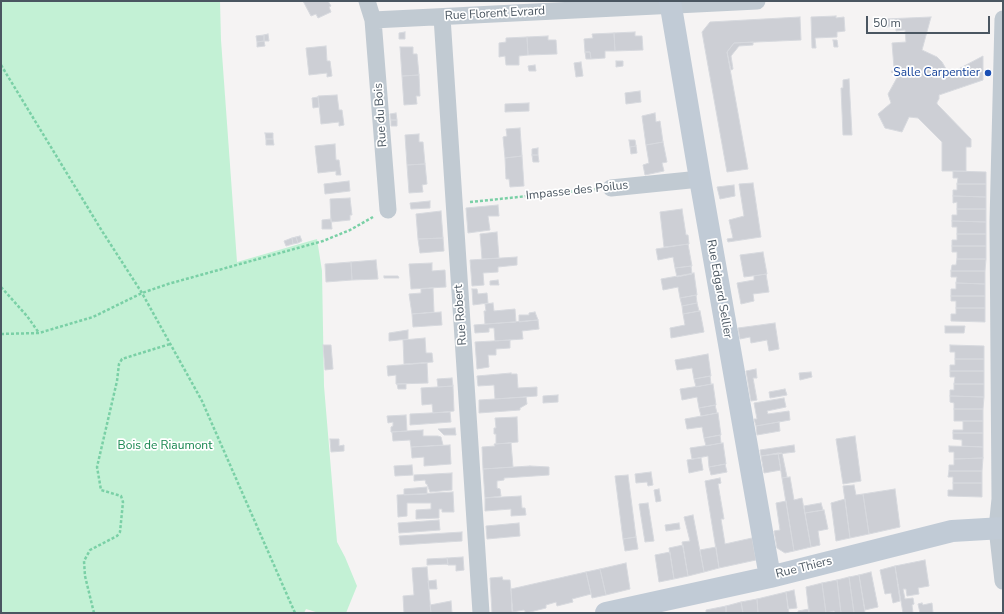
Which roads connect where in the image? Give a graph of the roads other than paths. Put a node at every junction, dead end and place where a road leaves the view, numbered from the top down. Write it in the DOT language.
graph roads {
  1 [pos="367,1"];
  2 [pos="757,1"];
  3 [pos="671,3"];
  4 [pos="442,17"];
  5 [pos="1003,19"];
  6 [pos="373,20"];
  7 [pos="1003,28"];
  8 [pos="700,179"];
  9 [pos="611,188"];
  10 [pos="388,210"];
  11 [pos="1001,243"];
  12 [pos="1000,528"];
  13 [pos="770,577"];
  14 [pos="1003,581"];
  15 [pos="480,613"];
  16 [pos="606,613"];
  1 -- 6 [label="street"];
  2 -- 3 [label="street, Rue Florent Evrard"];
  3 -- 4 [label="street, Rue Florent Evrard"];
  3 -- 8 [label="street, Rue Edgard Sellier"];
  4 -- 6 [label="street, Rue Florent Evrard"];
  4 -- 15 [label="street, Rue Robert"];
  5 -- 7 [label="street"];
  6 -- 10 [label="street, Rue du Bois"];
  7 -- 11 [label="street"];
  8 -- 9 [label="street, Impasse des Poilus"];
  8 -- 13 [label="street, Rue Edgard Sellier"];
  11 -- 12 [label="street"];
  12 -- 13 [label="street, Rue Thiers"];
  12 -- 14 [label="street"];
  13 -- 16 [label="street, Rue Thiers"];
}
